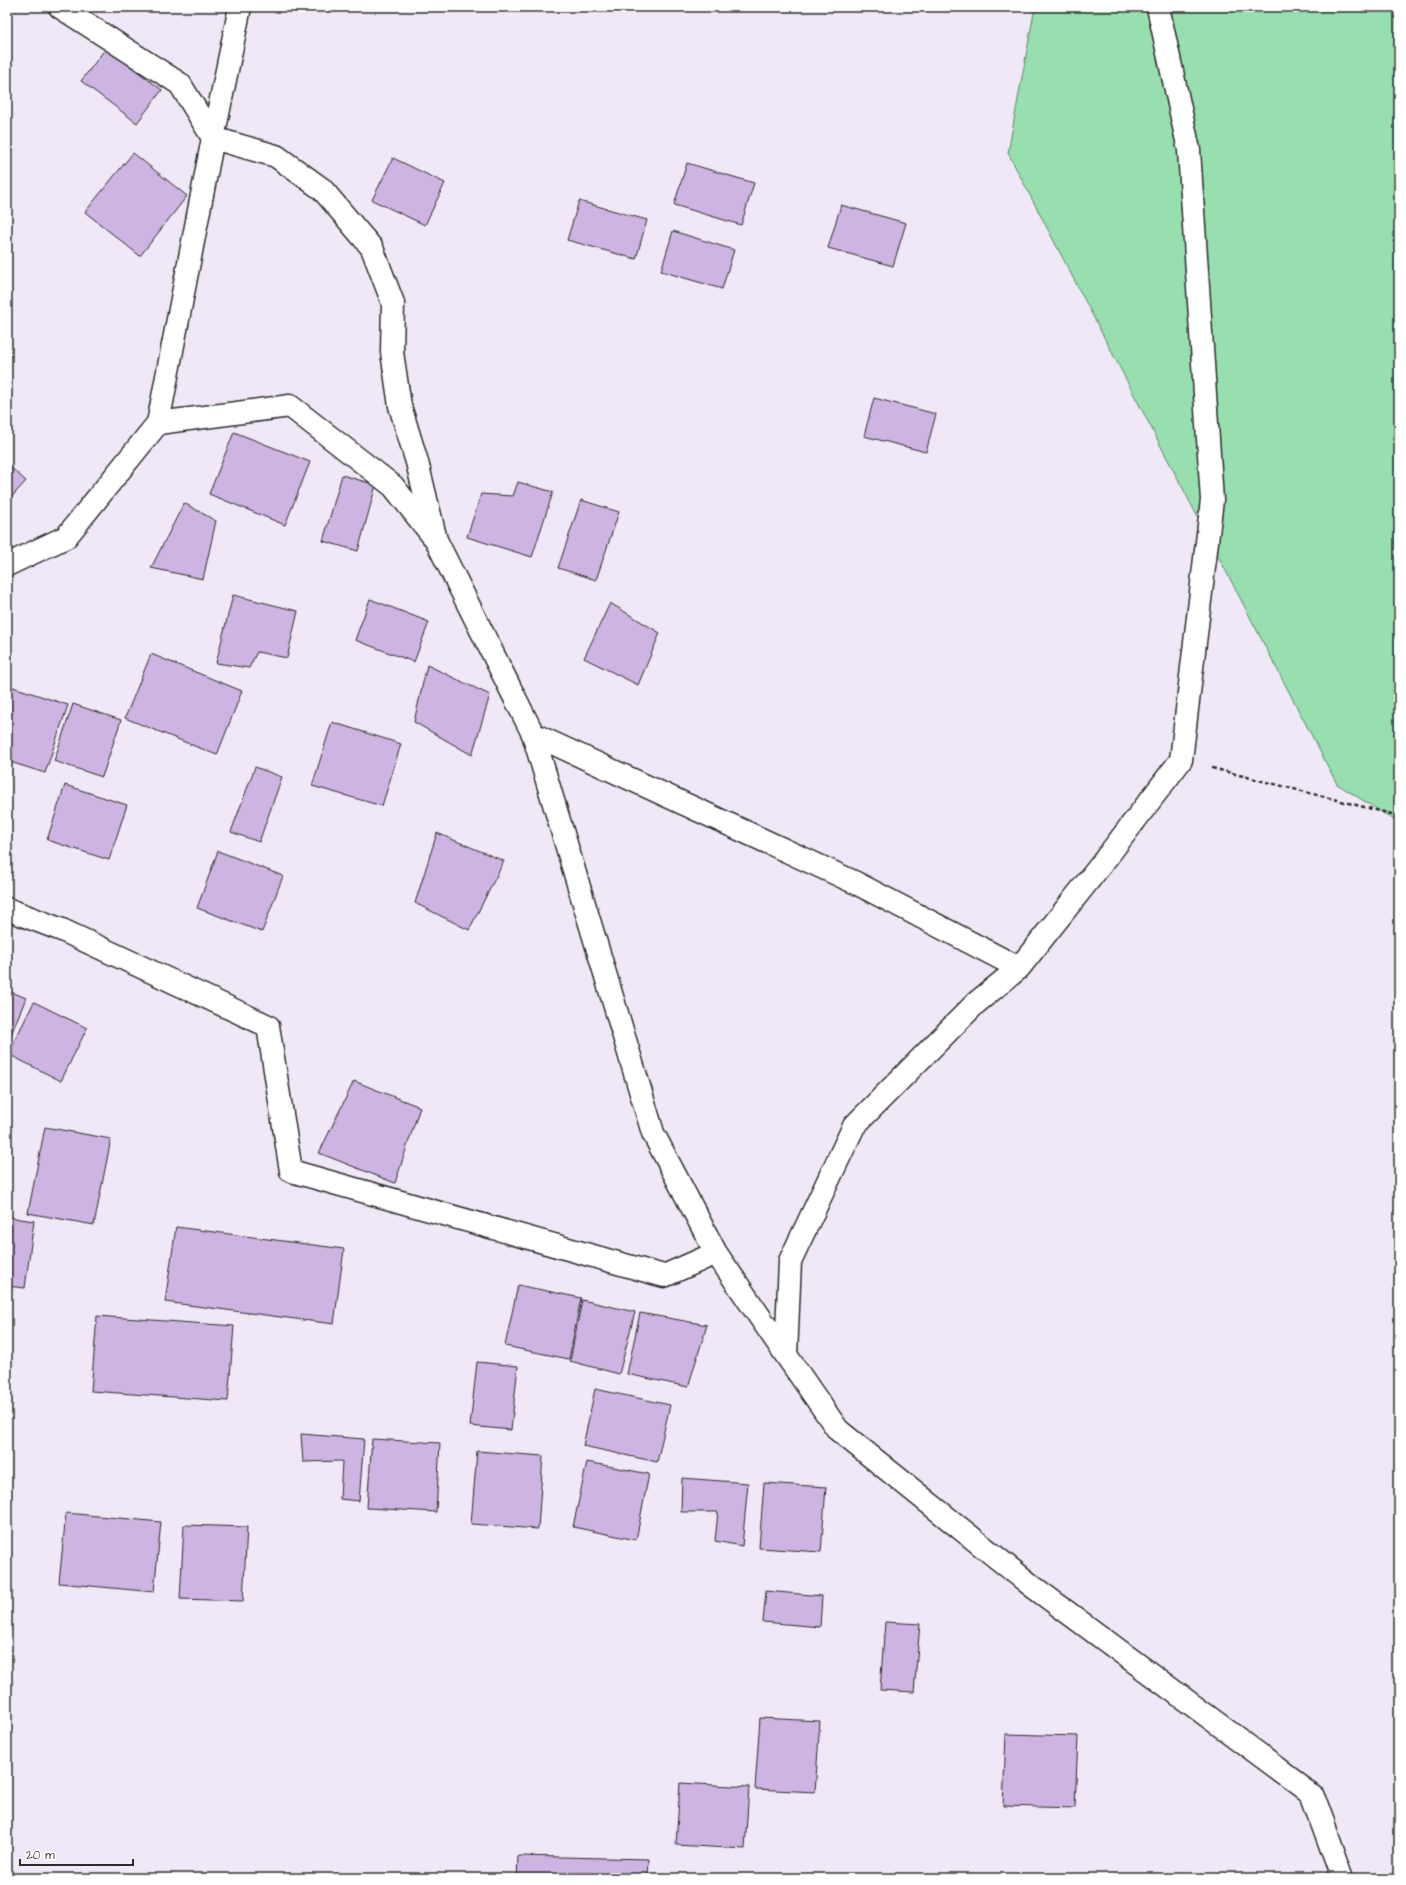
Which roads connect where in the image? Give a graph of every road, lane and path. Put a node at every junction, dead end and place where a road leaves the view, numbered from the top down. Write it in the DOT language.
graph roads {
  1 [pos="60,7"];
  2 [pos="240,7"];
  3 [pos="1158,7"];
  4 [pos="213,138"];
  5 [pos="158,423"];
  6 [pos="436,540"];
  7 [pos="7,565"];
  8 [pos="534,734"];
  9 [pos="1181,760"];
  10 [pos="1399,816"];
  11 [pos="7,909"];
  12 [pos="1019,968"];
  13 [pos="716,1253"];
  14 [pos="786,1355"];
  15 [pos="1342,1878"];
  1 -- 4 [label="street"];
  2 -- 4 [label="street"];
  3 -- 9 [label="street"];
  4 -- 5 [label="street"];
  4 -- 6 [label="street"];
  5 -- 6 [label="street"];
  5 -- 7 [label="street"];
  6 -- 8 [label="street"];
  8 -- 12 [label="street"];
  8 -- 13 [label="street"];
  9 -- 10 [label="path"];
  9 -- 12 [label="street"];
  11 -- 13 [label="street"];
  12 -- 14 [label="street"];
  13 -- 14 [label="street"];
  14 -- 15 [label="street"];
}
